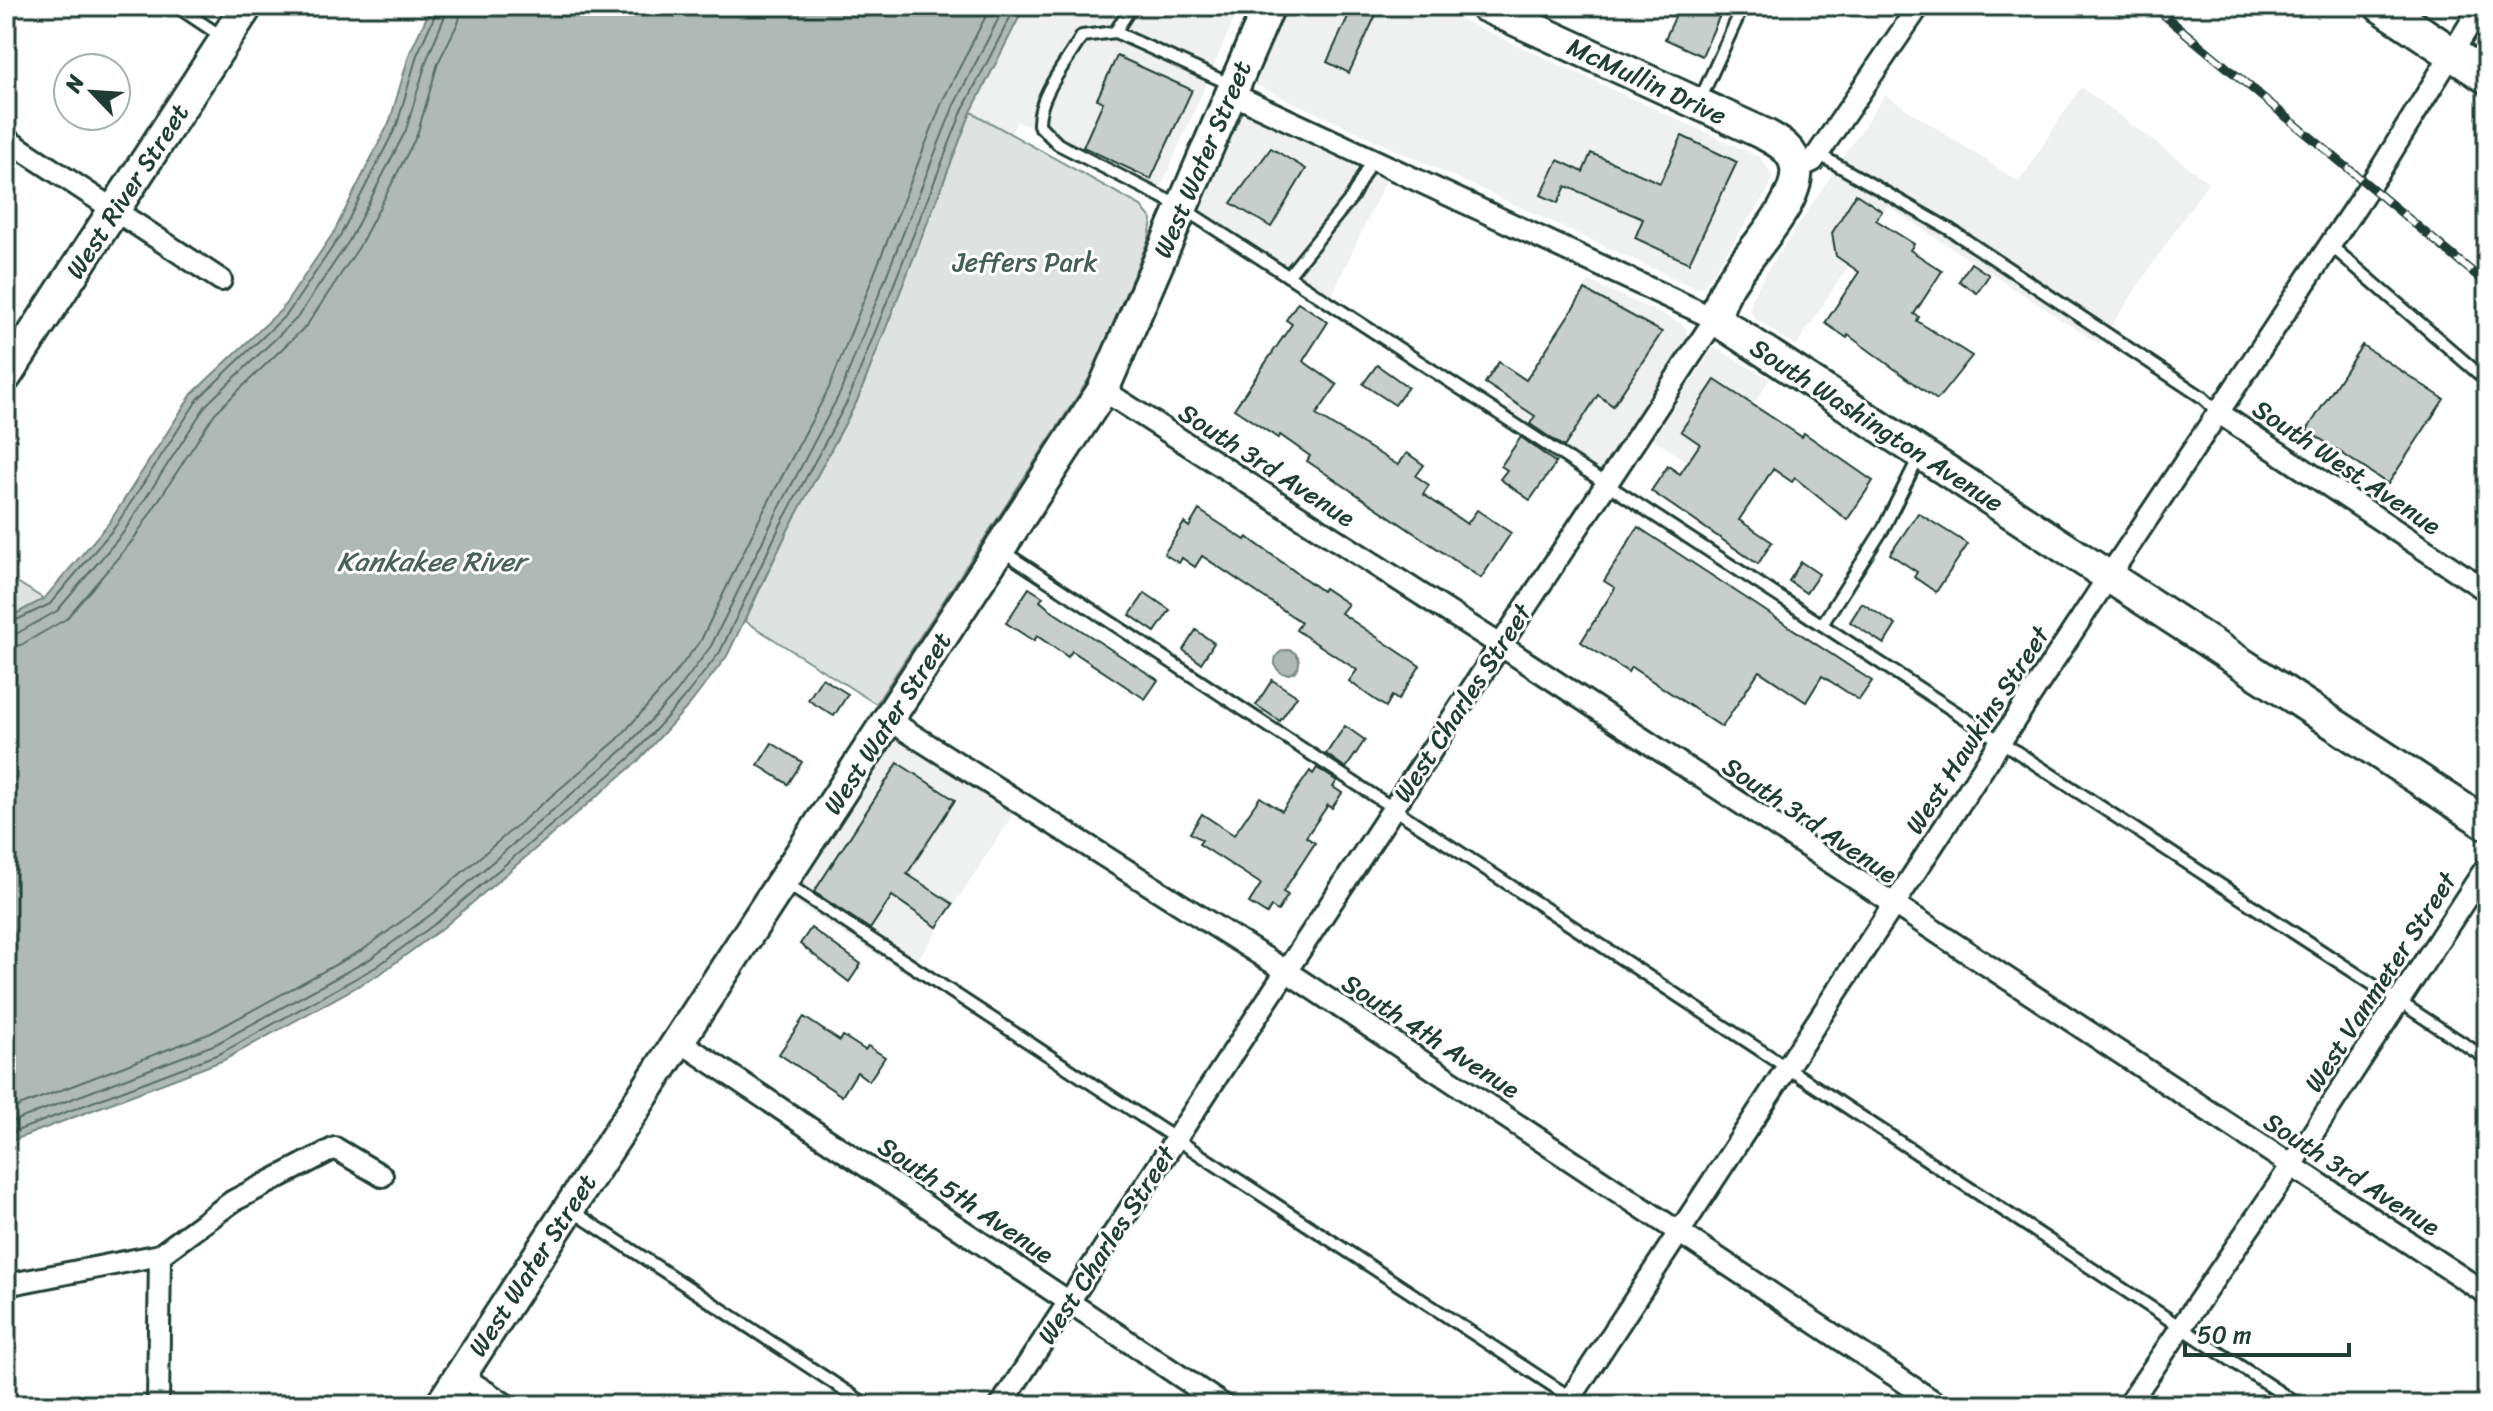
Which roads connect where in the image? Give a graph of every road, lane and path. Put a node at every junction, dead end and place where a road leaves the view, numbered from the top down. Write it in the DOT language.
graph roads {
  1 [pos="176,6"];
  2 [pos="247,6"];
  3 [pos="1132,6"];
  4 [pos="1269,6"];
  5 [pos="1485,6"];
  6 [pos="1743,6"];
  7 [pos="1919,6"];
  8 [pos="2381,6"];
  9 [pos="2481,6"];
  10 [pos="1115,32"];
  11 [pos="226,39"];
  12 [pos="2451,53"];
  13 [pos="2487,77"];
  14 [pos="1232,89"];
  15 [pos="1698,104"];
  16 [pos="6,139"];
  17 [pos="1372,159"];
  18 [pos="1807,161"];
  19 [pos="1181,207"];
  20 [pos="114,210"];
  21 [pos="2330,245"];
  22 [pos="1288,276"];
  23 [pos="221,280"];
  24 [pos="1715,319"];
  25 [pos="7,371"];
  26 [pos="2487,381"];
  27 [pos="1103,390"];
  28 [pos="2219,413"];
  29 [pos="1921,454"];
  30 [pos="1607,482"];
  31 [pos="999,549"];
  32 [pos="2109,576"];
  33 [pos="2487,591"];
  34 [pos="1823,623"];
  35 [pos="1500,645"];
  36 [pos="889,720"];
  37 [pos="2002,739"];
  38 [pos="1393,809"];
  39 [pos="2487,824"];
  40 [pos="2487,866"];
  41 [pos="783,882"];
  42 [pos="1892,906"];
  43 [pos="1286,971"];
  44 [pos="2399,1001"];
  45 [pos="678,1040"];
  46 [pos="2487,1059"];
  47 [pos="1786,1068"];
  48 [pos="1176,1139"];
  49 [pos="2292,1165"];
  50 [pos="382,1176"];
  51 [pos="569,1209"];
  52 [pos="1679,1231"];
  53 [pos="160,1255"];
  54 [pos="6,1285"];
  55 [pos="2487,1294"];
  56 [pos="1070,1300"];
  57 [pos="2181,1328"];
  58 [pos="460,1375"];
  59 [pos="1573,1403"];
  60 [pos="158,1405"];
  61 [pos="441,1405"];
  62 [pos="506,1405"];
  63 [pos="867,1405"];
  64 [pos="1001,1405"];
  65 [pos="1223,1405"];
  66 [pos="1939,1405"];
  67 [pos="2128,1405"];
  68 [pos="2299,1405"];
  1 -- 11 [label="lane"];
  2 -- 11 [label="main road, West River Street"];
  3 -- 10 [label="lane"];
  4 -- 14 [label="main road, West Water Street"];
  5 -- 15 [label="main road, McMullin Drive"];
  6 -- 15 [label="lane"];
  7 -- 18 [label="street, West Charles Street"];
  8 -- 12 [label="main road"];
  9 -- 12 [label="street, West Hawkins Street"];
  10 -- 14 [label="lane"];
  10 -- 19 [label="lane"];
  11 -- 20 [label="main road, West River Street"];
  12 -- 13 [label="main road"];
  12 -- 21 [label="street, West Hawkins Street"];
  14 -- 17 [label="street, South Washington Avenue"];
  14 -- 19 [label="main road, West Water Street"];
  15 -- 18 [label="main road, McMullin Drive"];
  16 -- 20 [label="street"];
  17 -- 22 [label="lane"];
  17 -- 24 [label="street, South Washington Avenue"];
  18 -- 24 [label="main road, West Charles Street"];
  18 -- 28 [label="lane"];
  19 -- 22 [label="lane"];
  19 -- 27 [label="main road, West Water Street"];
  20 -- 23 [label="street"];
  20 -- 25 [label="main road, West River Street"];
  21 -- 26 [label="lane"];
  21 -- 28 [label="street, West Hawkins Street"];
  22 -- 30 [label="lane"];
  24 -- 29 [label="main road, South Washington Avenue"];
  24 -- 30 [label="street, West Charles Street"];
  27 -- 31 [label="main road, West Water Street"];
  27 -- 35 [label="street, South 3rd Avenue"];
  28 -- 32 [label="street, West Hawkins Street"];
  28 -- 33 [label="street, South West Avenue"];
  29 -- 32 [label="main road, South Washington Avenue"];
  29 -- 34 [label="lane"];
  30 -- 34 [label="lane"];
  30 -- 35 [label="street, West Charles Street"];
  31 -- 36 [label="main road, West Water Street"];
  31 -- 38 [label="lane"];
  32 -- 37 [label="street, West Hawkins Street"];
  32 -- 39 [label="main road, South Washington Avenue"];
  34 -- 37 [label="lane"];
  35 -- 38 [label="street, West Charles Street"];
  35 -- 42 [label="street, South 3rd Avenue"];
  36 -- 41 [label="main road, West Water Street"];
  36 -- 43 [label="street, South 4th Avenue"];
  37 -- 42 [label="street, West Hawkins Street"];
  37 -- 44 [label="lane"];
  38 -- 43 [label="street, West Charles Street"];
  38 -- 47 [label="lane"];
  40 -- 44 [label="street, West Vanmeter Street"];
  41 -- 45 [label="main road, West Water Street"];
  41 -- 48 [label="lane"];
  42 -- 47 [label="street, West Hawkins Street"];
  42 -- 49 [label="street, South 3rd Avenue"];
  43 -- 48 [label="street, West Charles Street"];
  43 -- 52 [label="street, South 4th Avenue"];
  44 -- 46 [label="lane"];
  44 -- 49 [label="street, West Vanmeter Street"];
  45 -- 51 [label="main road, West Water Street"];
  45 -- 56 [label="street, South 5th Avenue"];
  47 -- 52 [label="street, West Hawkins Street"];
  47 -- 57 [label="lane"];
  48 -- 56 [label="street, West Charles Street"];
  48 -- 59 [label="lane"];
  49 -- 55 [label="street, South 3rd Avenue"];
  49 -- 57 [label="street, West Vanmeter Street"];
  50 -- 53 [label="street"];
  51 -- 58 [label="main road, West Water Street"];
  51 -- 63 [label="lane"];
  52 -- 59 [label="street, West Hawkins Street"];
  52 -- 66 [label="street, South 4th Avenue"];
  53 -- 54 [label="street"];
  53 -- 60 [label="street"];
  56 -- 64 [label="street, West Charles Street"];
  56 -- 65 [label="street, South 5th Avenue"];
  57 -- 67 [label="street, West Vanmeter Street"];
  57 -- 68 [label="lane"];
  58 -- 61 [label="main road, West Water Street"];
  58 -- 62 [label="street"];
}
